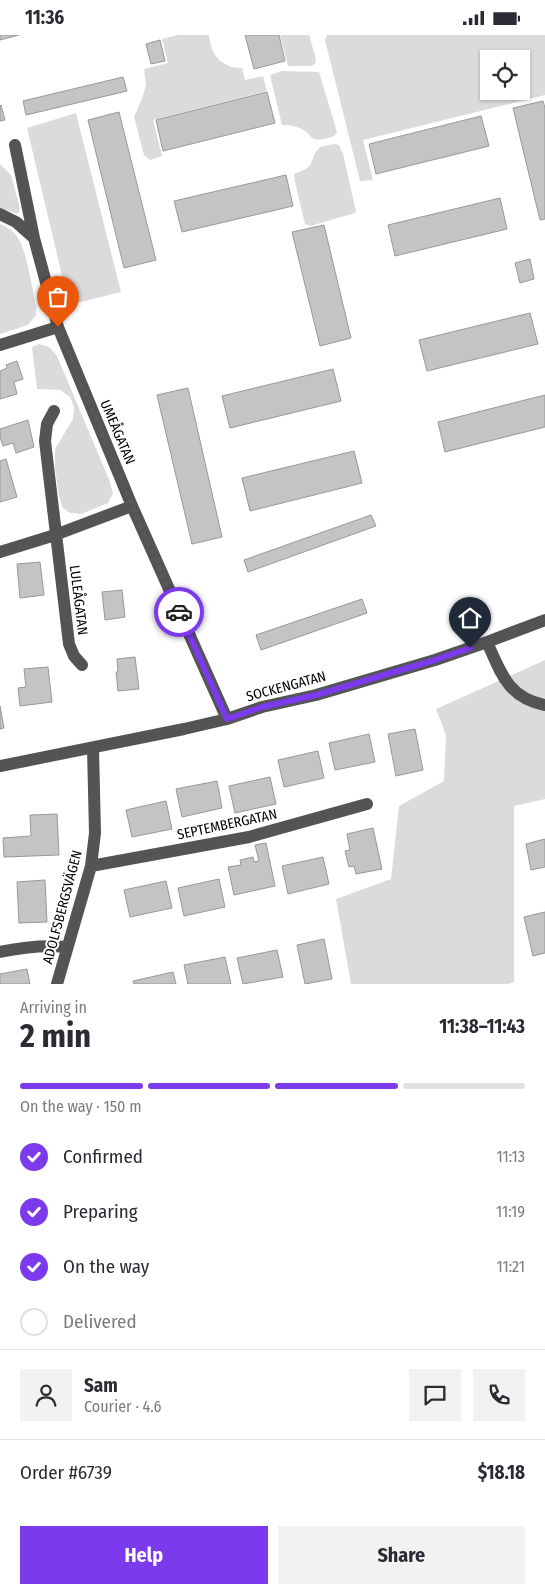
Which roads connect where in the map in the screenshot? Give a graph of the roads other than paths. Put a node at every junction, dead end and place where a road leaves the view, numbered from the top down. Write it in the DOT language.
graph roads {
  1 [pos="14,145"];
  2 [pos="0,214"];
  3 [pos="34,238"];
  4 [pos="58,327"];
  5 [pos="0,345"];
  6 [pos="54,411"];
  7 [pos="132,507"];
  8 [pos="55,535"];
  9 [pos="0,552"];
  10 [pos="545,620"];
  11 [pos="487,642"];
  12 [pos="82,665"];
  13 [pos="545,705"];
  14 [pos="227,719"];
  15 [pos="93,748"];
  16 [pos="0,767"];
  17 [pos="367,804"];
  18 [pos="91,866"];
  19 [pos="67,947"];
  20 [pos="0,952"];
  21 [pos="57,984"];
  1 -- 3 [label="street, UMEÅGATAN"];
  2 -- 3 [label="street"];
  3 -- 4 [label="street, UMEÅGATAN"];
  4 -- 5 [label="street"];
  4 -- 7 [label="street, UMEÅGATAN"];
  6 -- 8 [label="street, LULEÅGATAN"];
  7 -- 8 [label="street"];
  7 -- 14 [label="street, UMEÅGATAN"];
  8 -- 9 [label="street"];
  8 -- 12 [label="street, LULEÅGATAN"];
  10 -- 11 [label="street, SOCKENGATAN"];
  11 -- 13 [label="street"];
  11 -- 14 [label="street, SOCKENGATAN"];
  14 -- 15 [label="street, SOCKENGATAN"];
  15 -- 16 [label="street, SOCKENGATAN"];
  15 -- 18 [label="street, ADOLFSBERGSVÄGEN"];
  17 -- 18 [label="street, SEPTEMBERGATAN"];
  18 -- 19 [label="street, ADOLFSBERGSVÄGEN"];
  19 -- 20 [label="street"];
  19 -- 21 [label="street, ADOLFSBERGSVÄGEN"];
}
